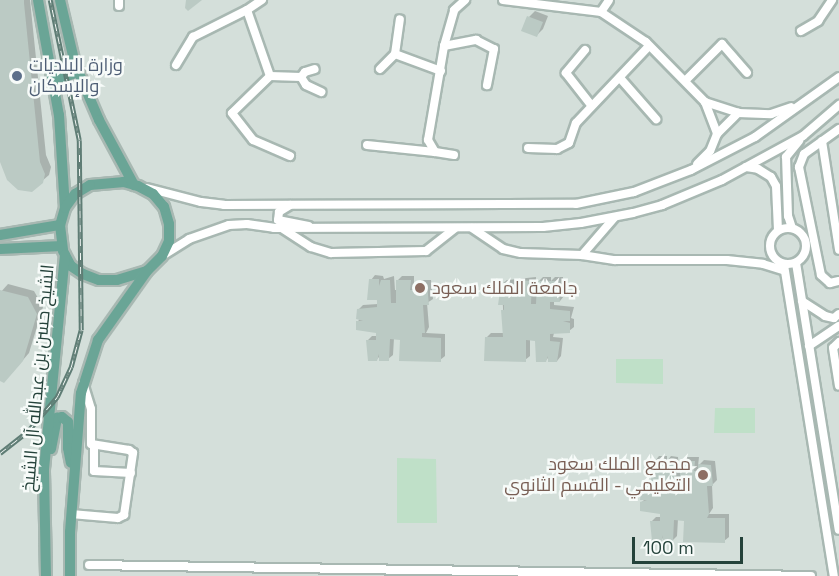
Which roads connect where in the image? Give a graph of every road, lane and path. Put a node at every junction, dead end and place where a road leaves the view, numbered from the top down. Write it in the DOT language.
graph roads {
  1 [pos="38,0"];
  2 [pos="60,0"];
  3 [pos="262,0"];
  4 [pos="465,0"];
  5 [pos="503,0"];
  6 [pos="609,0"];
  7 [pos="832,0"];
  8 [pos="248,10"];
  9 [pos="601,12"];
  10 [pos="399,19"];
  11 [pos="801,32"];
  12 [pos="444,46"];
  13 [pos="649,46"];
  14 [pos="585,50"];
  15 [pos="395,54"];
  16 [pos="75,64"];
  17 [pos="176,65"];
  18 [pos="315,69"];
  19 [pos="380,69"];
  20 [pos="51,70"];
  21 [pos="441,71"];
  22 [pos="747,73"];
  23 [pos="270,76"];
  24 [pos="301,77"];
  25 [pos="620,78"];
  26 [pos="686,80"];
  27 [pos="838,81"];
  28 [pos="487,85"];
  29 [pos="321,92"];
  30 [pos="705,102"];
  31 [pos="802,104"];
  32 [pos="591,105"];
  33 [pos="839,105"];
  34 [pos="738,113"];
  35 [pos="656,119"];
  36 [pos="839,129"];
  37 [pos="717,134"];
  38 [pos="803,136"];
  39 [pos="822,141"];
  40 [pos="367,145"];
  41 [pos="528,148"];
  42 [pos="435,152"];
  43 [pos="454,155"];
  44 [pos="290,156"];
  45 [pos="746,167"];
  46 [pos="691,170"];
  47 [pos="136,185"];
  48 [pos="291,205"];
  49 [pos="65,208"];
  50 [pos="614,218"];
  51 [pos="60,225"];
  52 [pos="282,228"];
  53 [pos="314,228"];
  54 [pos="456,228"];
  55 [pos="472,228"];
  56 [pos="792,228"];
  57 [pos="778,230"];
  58 [pos="0,235"];
  59 [pos="0,249"];
  60 [pos="63,250"];
  61 [pos="839,250"];
  62 [pos="582,255"];
  63 [pos="162,256"];
  64 [pos="796,262"];
  65 [pos="783,267"];
  66 [pos="147,272"];
  67 [pos="839,281"];
  68 [pos="802,301"];
  69 [pos="839,314"];
  70 [pos="839,326"];
  71 [pos="839,342"];
  72 [pos="809,346"];
  73 [pos="83,383"];
  74 [pos="839,386"];
  75 [pos="94,445"];
  76 [pos="44,469"];
  77 [pos="131,473"];
  78 [pos="74,475"];
  79 [pos="832,487"];
  80 [pos="839,496"];
  81 [pos="71,514"];
  82 [pos="839,530"];
  83 [pos="89,565"];
  84 [pos="285,572"];
  85 [pos="489,574"];
  86 [pos="46,576"];
  87 [pos="69,576"];
  88 [pos="676,576"];
  89 [pos="811,576"];
  90 [pos="834,576"];
  1 -- 20 [label="main road, الشيخ حسن بن عبدالله آل الشيخ"];
  2 -- 16 [label="main road"];
  3 -- 8 [label="street"];
  4 -- 12 [label="street"];
  5 -- 9 [label="street"];
  6 -- 9 [label="street"];
  7 -- 11 [label="street"];
  8 -- 17 [label="street"];
  8 -- 23 [label="street"];
  9 -- 13 [label="street"];
  10 -- 15 [label="street"];
  12 -- 21 [label="street"];
  12 -- 28 [label="street"];
  13 -- 25 [label="street"];
  13 -- 26 [label="street"];
  14 -- 32 [label="street"];
  15 -- 19 [label="street"];
  15 -- 21 [label="street"];
  16 -- 20 [label="main road"];
  16 -- 47 [label="main road"];
  18 -- 24 [label="street"];
  20 -- 49 [label="main road, الشيخ حسن بن عبدالله آل الشيخ"];
  21 -- 42 [label="street"];
  22 -- 26 [label="street"];
  23 -- 24 [label="street"];
  23 -- 44 [label="street"];
  24 -- 29 [label="street"];
  25 -- 32 [label="street"];
  25 -- 35 [label="street"];
  26 -- 30 [label="street"];
  27 -- 31 [label="street"];
  30 -- 34 [label="street"];
  30 -- 37 [label="street"];
  31 -- 34 [label="street"];
  31 -- 46 [label="street"];
  32 -- 41 [label="street"];
  33 -- 38 [label="street"];
  34 -- 37 [label="street"];
  36 -- 39 [label="street"];
  37 -- 46 [label="street"];
  38 -- 45 [label="street"];
  38 -- 56 [label="street"];
  39 -- 61 [label="street"];
  39 -- 67 [label="street"];
  40 -- 42 [label="street"];
  42 -- 43 [label="street"];
  45 -- 50 [label="street"];
  45 -- 57 [label="street"];
  46 -- 48 [label="street"];
  47 -- 48 [label="street"];
  47 -- 49 [label="main road, الشيخ حسن بن عبدالله آل الشيخ"];
  47 -- 63 [label="main road"];
  48 -- 53 [label="street"];
  49 -- 51 [label="main road, الشيخ حسن بن عبدالله آل الشيخ"];
  50 -- 55 [label="street"];
  50 -- 62 [label="street"];
  51 -- 58 [label="main road"];
  51 -- 60 [label="main road, الشيخ حسن بن عبدالله آل الشيخ"];
  52 -- 53 [label="street"];
  52 -- 54 [label="street"];
  52 -- 63 [label="street"];
  53 -- 54 [label="street"];
  54 -- 55 [label="street"];
  55 -- 62 [label="street"];
  56 -- 57 [label="street"];
  56 -- 64 [label="street"];
  57 -- 65 [label="street"];
  59 -- 60 [label="main road"];
  60 -- 66 [label="main road, الشيخ حسن بن عبدالله آل الشيخ"];
  60 -- 76 [label="main road, الشيخ حسن بن عبدالله آل الشيخ"];
  62 -- 65 [label="street"];
  63 -- 66 [label="main road"];
  64 -- 65 [label="street"];
  64 -- 68 [label="street"];
  65 -- 90 [label="street"];
  66 -- 73 [label="main road"];
  68 -- 69 [label="street"];
  68 -- 72 [label="street"];
  70 -- 72 [label="street"];
  71 -- 74 [label="street"];
  72 -- 79 [label="street"];
  73 -- 75 [label="street"];
  73 -- 78 [label="main road"];
  75 -- 77 [label="street"];
  75 -- 77 [label="street"];
  76 -- 78 [label="main road"];
  76 -- 86 [label="main road, الشيخ حسن بن عبدالله آل الشيخ"];
  77 -- 81 [label="street"];
  78 -- 81 [label="main road"];
  79 -- 80 [label="street"];
  79 -- 82 [label="street"];
  81 -- 87 [label="main road"];
  83 -- 84 [label="street"];
  84 -- 85 [label="street"];
  85 -- 88 [label="street"];
  88 -- 89 [label="street"];
}
